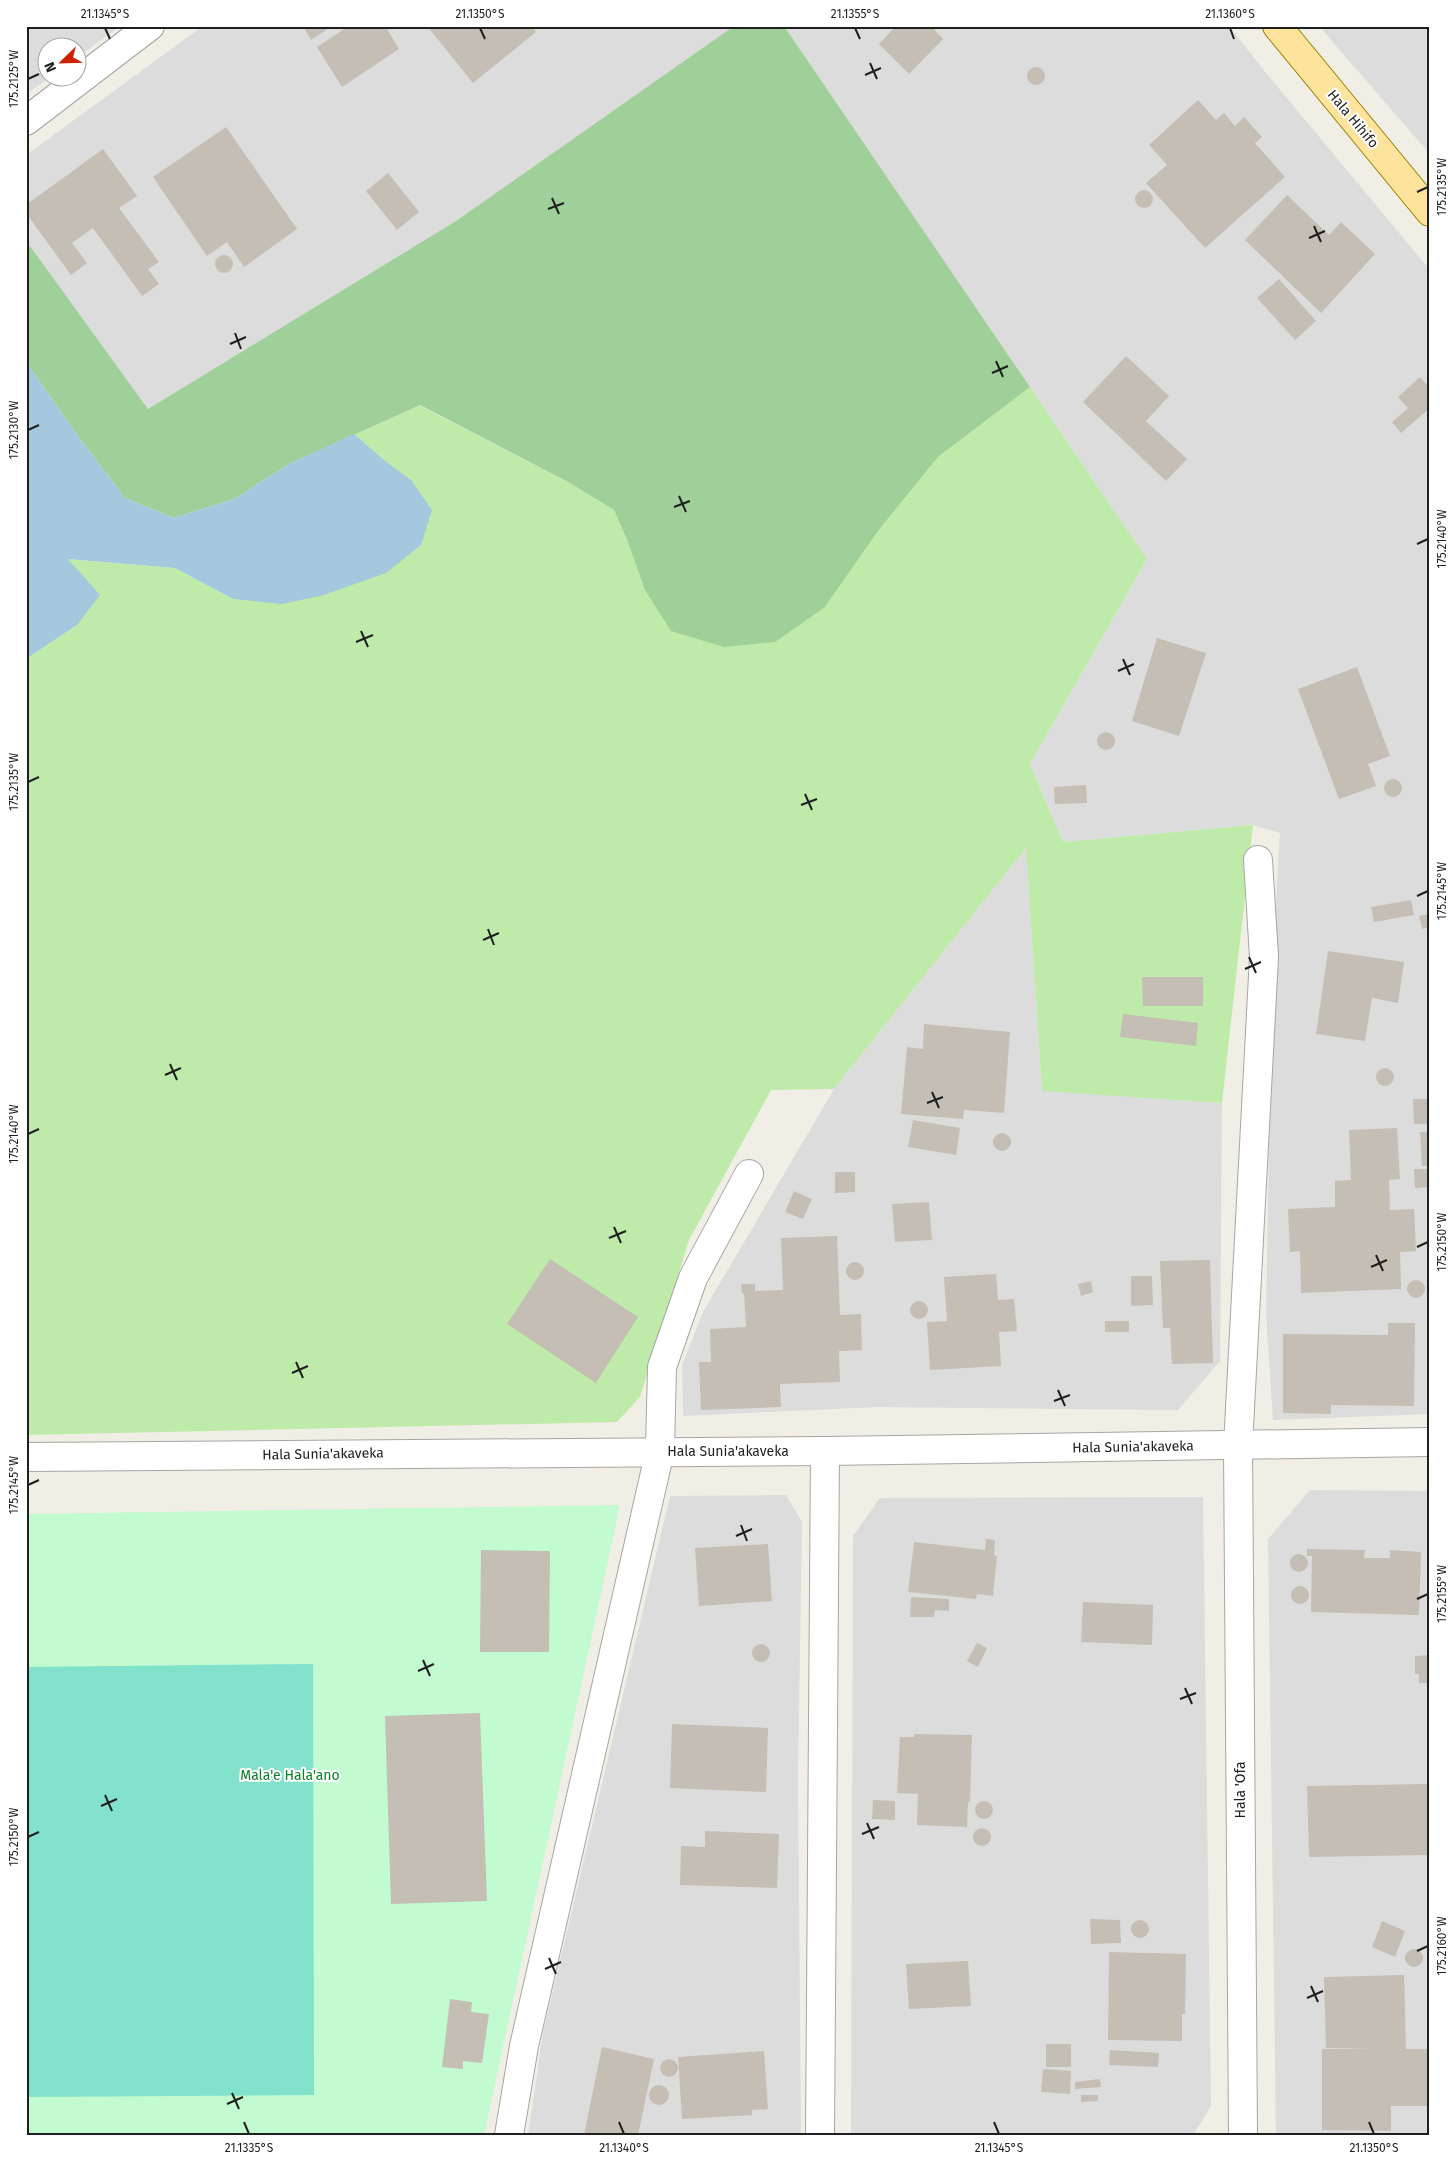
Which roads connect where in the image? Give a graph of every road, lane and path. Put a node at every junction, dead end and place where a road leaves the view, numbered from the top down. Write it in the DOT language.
graph roads {
  1 [pos="150,26"];
  2 [pos="1277,26"];
  3 [pos="26,121"];
  4 [pos="1430,212"];
  5 [pos="1258,860"];
  6 [pos="748,1174"];
  7 [pos="1430,1442"];
  8 [pos="1238,1446"];
  9 [pos="660,1450"];
  10 [pos="825,1451"];
  11 [pos="26,1457"];
  12 [pos="509,2135"];
  13 [pos="820,2135"];
  14 [pos="1243,2135"];
  1 -- 3 [label="street"];
  2 -- 4 [label="main road, Hala Hihifo"];
  5 -- 8 [label="street, Hala 'Ofa"];
  6 -- 9 [label="street"];
  7 -- 8 [label="street, Hala Sunia'akaveka"];
  8 -- 10 [label="street, Hala Sunia'akaveka"];
  8 -- 14 [label="street, Hala 'Ofa"];
  9 -- 10 [label="street, Hala Sunia'akaveka"];
  9 -- 11 [label="street, Hala Sunia'akaveka"];
  9 -- 12 [label="street"];
  10 -- 13 [label="street"];
}
